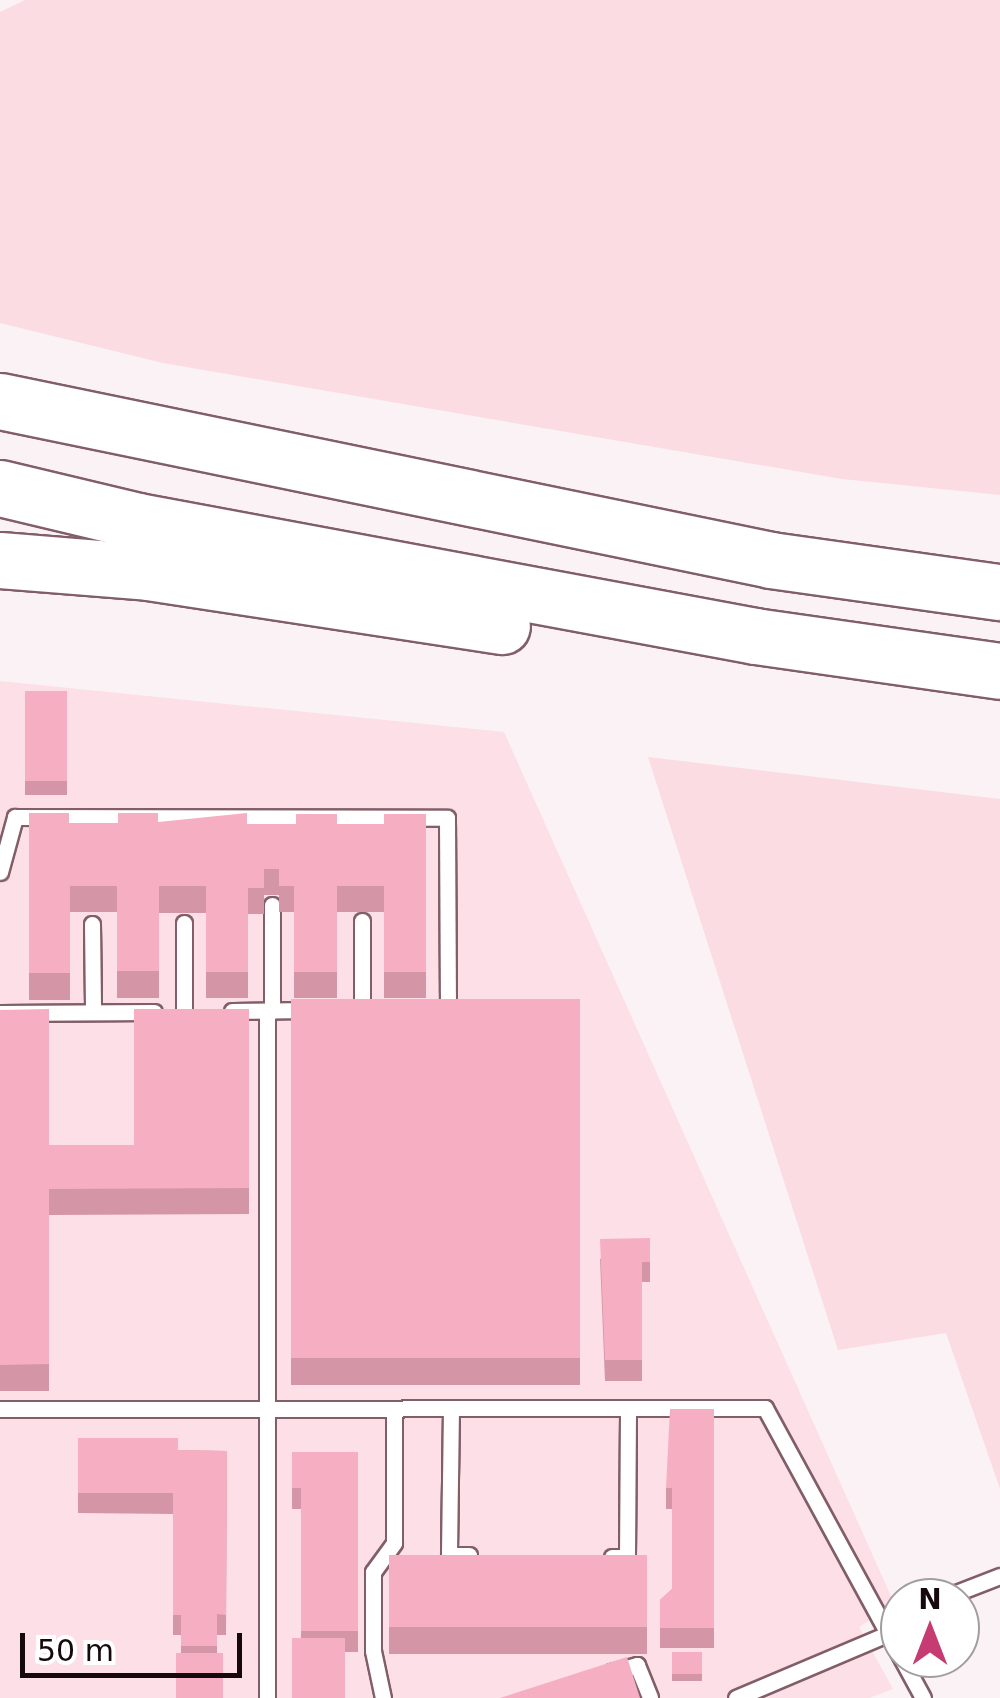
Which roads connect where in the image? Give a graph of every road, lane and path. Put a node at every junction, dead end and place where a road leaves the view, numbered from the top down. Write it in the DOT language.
graph roads {
  1 [pos="0,402"];
  2 [pos="0,488"];
  3 [pos="0,560"];
  4 [pos="1000,592"];
  5 [pos="754,636"];
  6 [pos="1000,671"];
  7 [pos="0,872"];
  8 [pos="272,905"];
  9 [pos="362,921"];
  10 [pos="184,923"];
  11 [pos="92,924"];
  12 [pos="467,1009"];
  13 [pos="326,1010"];
  14 [pos="344,1010"];
  15 [pos="362,1010"];
  16 [pos="380,1010"];
  17 [pos="431,1010"];
  18 [pos="448,1010"];
  19 [pos="201,1011"];
  20 [pos="270,1011"];
  21 [pos="0,1012"];
  22 [pos="93,1012"];
  23 [pos="0,1409"];
  24 [pos="267,1409"];
  25 [pos="394,1409"];
  26 [pos="451,1409"];
  27 [pos="628,1409"];
  28 [pos="489,1556"];
  29 [pos="587,1556"];
  30 [pos="880,1611"];
  31 [pos="880,1639"];
  32 [pos="585,1679"];
  33 [pos="267,1698"];
  34 [pos="384,1698"];
  35 [pos="650,1698"];
  36 [pos="736,1698"];
  1 -- 4 [label="highway"];
  2 -- 5 [label="highway"];
  3 -- 5 [label="highway"];
  5 -- 6 [label="highway"];
  7 -- 18 [label="lane"];
  8 -- 20 [label="lane"];
  9 -- 15 [label="lane"];
  10 -- 19 [label="lane"];
  11 -- 22 [label="lane"];
  12 -- 18 [label="lane"];
  13 -- 20 [label="lane"];
  14 -- 15 [label="lane"];
  15 -- 16 [label="lane"];
  17 -- 18 [label="lane"];
  19 -- 20 [label="lane"];
  19 -- 22 [label="lane"];
  20 -- 24 [label="lane"];
  21 -- 22 [label="lane"];
  23 -- 24 [label="lane"];
  24 -- 25 [label="lane"];
  24 -- 33 [label="lane"];
  25 -- 26 [label="lane"];
  25 -- 34 [label="lane"];
  26 -- 27 [label="lane"];
  26 -- 28 [label="lane"];
  27 -- 29 [label="lane"];
  27 -- 30 [label="lane"];
  31 -- 36 [label="lane"];
  32 -- 35 [label="lane"];
}
